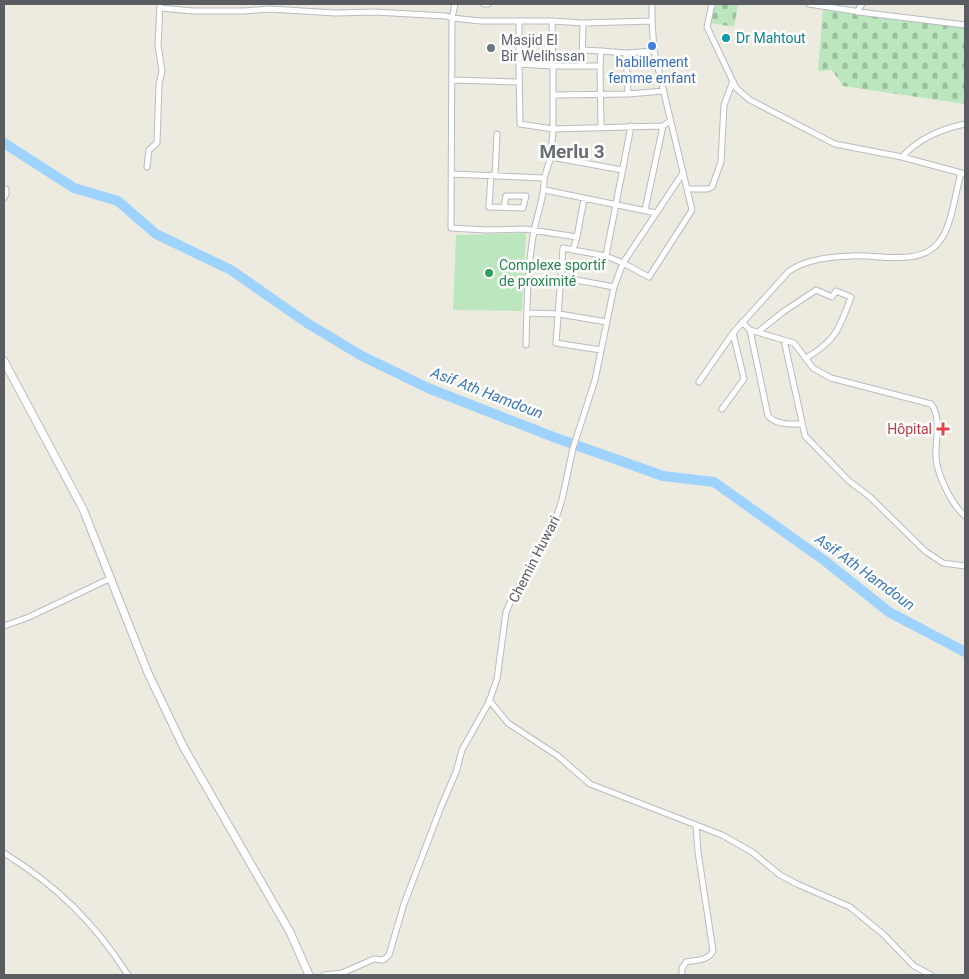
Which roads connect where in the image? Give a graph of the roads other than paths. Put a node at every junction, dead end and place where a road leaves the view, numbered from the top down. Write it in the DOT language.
graph roads {
  1 [pos="455,4"];
  2 [pos="484,4"];
  3 [pos="488,4"];
  4 [pos="652,4"];
  5 [pos="712,4"];
  6 [pos="809,4"];
  7 [pos="862,4"];
  8 [pos="160,6"];
  9 [pos="857,12"];
  10 [pos="452,18"];
  11 [pos="519,21"];
  12 [pos="552,21"];
  13 [pos="652,21"];
  14 [pos="583,23"];
  15 [pos="965,24"];
  16 [pos="582,50"];
  17 [pos="654,51"];
  18 [pos="601,52"];
  19 [pos="626,53"];
  20 [pos="519,64"];
  21 [pos="553,66"];
  22 [pos="582,66"];
  23 [pos="600,66"];
  24 [pos="452,80"];
  25 [pos="732,81"];
  26 [pos="519,82"];
  27 [pos="664,90"];
  28 [pos="600,94"];
  29 [pos="628,94"];
  30 [pos="554,95"];
  31 [pos="670,121"];
  32 [pos="965,124"];
  33 [pos="631,126"];
  34 [pos="663,126"];
  35 [pos="601,128"];
  36 [pos="553,129"];
  37 [pos="498,134"];
  38 [pos="552,157"];
  39 [pos="902,157"];
  40 [pos="147,167"];
  41 [pos="622,170"];
  42 [pos="683,173"];
  43 [pos="451,174"];
  44 [pos="963,174"];
  45 [pos="493,176"];
  46 [pos="544,178"];
  47 [pos="6,189"];
  48 [pos="687,189"];
  49 [pos="544,190"];
  50 [pos="4,198"];
  51 [pos="584,199"];
  52 [pos="616,204"];
  53 [pos="504,207"];
  54 [pos="645,210"];
  55 [pos="656,213"];
  56 [pos="534,230"];
  57 [pos="577,237"];
  58 [pos="573,250"];
  59 [pos="606,256"];
  60 [pos="623,263"];
  61 [pos="560,277"];
  62 [pos="614,287"];
  63 [pos="527,313"];
  64 [pos="559,314"];
  65 [pos="607,322"];
  66 [pos="742,322"];
  67 [pos="750,330"];
  68 [pos="733,332"];
  69 [pos="758,332"];
  70 [pos="784,340"];
  71 [pos="526,345"];
  72 [pos="601,350"];
  73 [pos="806,358"];
  74 [pos="4,361"];
  75 [pos="699,382"];
  76 [pos="722,409"];
  77 [pos="802,424"];
  78 [pos="965,516"];
  79 [pos="965,566"];
  80 [pos="111,578"];
  81 [pos="4,626"];
  82 [pos="490,700"];
  83 [pos="696,825"];
  84 [pos="4,853"];
  85 [pos="128,975"];
  86 [pos="309,975"];
  87 [pos="324,975"];
  88 [pos="682,975"];
  89 [pos="931,975"];
  1 -- 10 [label="street"];
  2 -- 3 [label="street"];
  4 -- 13 [label="street"];
  5 -- 25 [label="street"];
  6 -- 9 [label="street"];
  7 -- 9 [label="street"];
  8 -- 10 [label="street"];
  8 -- 40 [label="street"];
  9 -- 15 [label="street"];
  10 -- 11 [label="street"];
  10 -- 24 [label="street"];
  11 -- 12 [label="street"];
  11 -- 20 [label="street"];
  12 -- 14 [label="street"];
  12 -- 21 [label="street"];
  13 -- 14 [label="street"];
  13 -- 17 [label="street"];
  14 -- 16 [label="street"];
  16 -- 18 [label="street"];
  16 -- 22 [label="street"];
  17 -- 19 [label="street"];
  17 -- 27 [label="street"];
  18 -- 19 [label="street"];
  18 -- 23 [label="street"];
  19 -- 29 [label="street"];
  20 -- 21 [label="street"];
  20 -- 26 [label="street"];
  21 -- 22 [label="street"];
  21 -- 30 [label="street"];
  22 -- 23 [label="street"];
  23 -- 28 [label="street"];
  24 -- 26 [label="street"];
  24 -- 43 [label="street"];
  25 -- 39 [label="street"];
  25 -- 48 [label="street"];
  26 -- 36 [label="street"];
  27 -- 29 [label="street"];
  27 -- 31 [label="street"];
  28 -- 29 [label="street"];
  28 -- 30 [label="street"];
  28 -- 35 [label="street"];
  30 -- 36 [label="street"];
  31 -- 34 [label="street"];
  31 -- 42 [label="street"];
  32 -- 39 [label="street"];
  33 -- 34 [label="street"];
  33 -- 35 [label="street"];
  33 -- 41 [label="street"];
  34 -- 54 [label="street"];
  35 -- 36 [label="street"];
  36 -- 38 [label="street"];
  37 -- 45 [label="street"];
  38 -- 41 [label="street"];
  38 -- 46 [label="street"];
  39 -- 44 [label="street"];
  41 -- 52 [label="street"];
  42 -- 48 [label="street"];
  42 -- 55 [label="street, Chemin Huwari"];
  43 -- 45 [label="street"];
  43 -- 56 [label="street"];
  44 -- 66 [label="street"];
  45 -- 46 [label="street"];
  45 -- 53 [label="street"];
  46 -- 49 [label="street"];
  47 -- 50 [label="street"];
  48 -- 60 [label="street"];
  49 -- 51 [label="street"];
  49 -- 56 [label="street"];
  51 -- 52 [label="street"];
  51 -- 57 [label="street"];
  52 -- 54 [label="street"];
  52 -- 59 [label="street"];
  53 -- 53 [label="street"];
  54 -- 55 [label="street"];
  55 -- 60 [label="street, Chemin Huwari"];
  56 -- 57 [label="street"];
  56 -- 63 [label="street"];
  57 -- 58 [label="street"];
  58 -- 59 [label="street"];
  58 -- 61 [label="street"];
  59 -- 60 [label="street"];
  60 -- 62 [label="street, Chemin Huwari"];
  61 -- 62 [label="street"];
  61 -- 64 [label="street"];
  62 -- 65 [label="street, Chemin Huwari"];
  63 -- 64 [label="street"];
  63 -- 71 [label="street"];
  64 -- 65 [label="street"];
  64 -- 72 [label="street"];
  65 -- 72 [label="street, Chemin Huwari"];
  66 -- 67 [label="street"];
  66 -- 68 [label="street"];
  67 -- 69 [label="street"];
  67 -- 77 [label="street"];
  68 -- 75 [label="street"];
  68 -- 76 [label="street"];
  69 -- 70 [label="street"];
  69 -- 73 [label="street"];
  70 -- 73 [label="street"];
  70 -- 77 [label="street"];
  72 -- 82 [label="street, Chemin Huwari"];
  73 -- 78 [label="street"];
  74 -- 80 [label="street"];
  77 -- 79 [label="street"];
  80 -- 81 [label="street"];
  80 -- 86 [label="street"];
  82 -- 83 [label="street"];
  82 -- 87 [label="street, Chemin Huwari"];
  83 -- 88 [label="street"];
  83 -- 89 [label="street"];
  84 -- 85 [label="street"];
}
